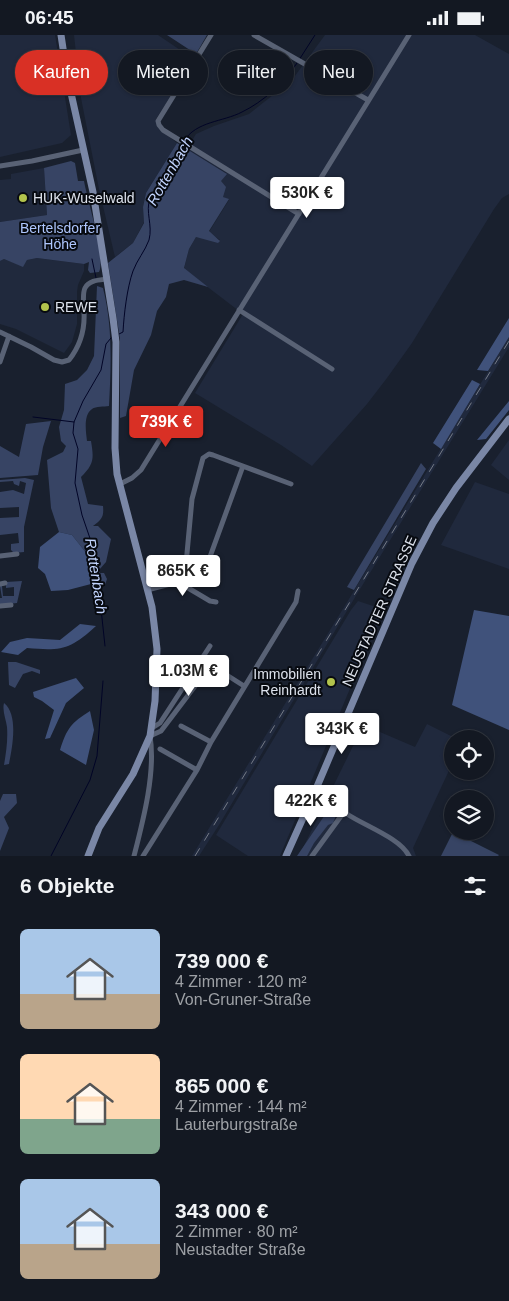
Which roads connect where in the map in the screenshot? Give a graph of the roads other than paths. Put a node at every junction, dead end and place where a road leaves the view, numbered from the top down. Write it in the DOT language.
graph roads {
  1 [pos="61,35"];
  2 [pos="211,35"];
  3 [pos="254,35"];
  4 [pos="409,35"];
  5 [pos="367,103"];
  6 [pos="83,150"];
  7 [pos="0,166"];
  8 [pos="299,214"];
  9 [pos="107,279"];
  10 [pos="239,310"];
  11 [pos="0,332"];
  12 [pos="9,336"];
  13 [pos="0,362"];
  14 [pos="332,369"];
  15 [pos="509,419"];
  16 [pos="244,465"];
  17 [pos="120,484"];
  18 [pos="291,484"];
  19 [pos="17,554"];
  20 [pos="0,556"];
  21 [pos="186,566"];
  22 [pos="178,582"];
  23 [pos="147,590"];
  24 [pos="298,591"];
  25 [pos="216,602"];
  26 [pos="11,605"];
  27 [pos="0,606"];
  28 [pos="210,646"];
  29 [pos="244,686"];
  30 [pos="181,726"];
  31 [pos="152,728"];
  32 [pos="150,736"];
  33 [pos="211,742"];
  34 [pos="160,749"];
  35 [pos="197,770"];
  36 [pos="316,789"];
  37 [pos="344,812"];
  38 [pos="88,856"];
  39 [pos="134,856"];
  40 [pos="143,856"];
  41 [pos="286,856"];
  42 [pos="312,856"];
  43 [pos="410,856"];
  1 -- 6 [label="street"];
  2 -- 8 [label="street"];
  3 -- 5 [label="street"];
  4 -- 5 [label="street"];
  5 -- 8 [label="street"];
  6 -- 7 [label="street"];
  6 -- 9 [label="street"];
  8 -- 10 [label="street"];
  9 -- 12 [label="street"];
  9 -- 17 [label="street"];
  10 -- 14 [label="street"];
  10 -- 17 [label="street"];
  11 -- 12 [label="street"];
  12 -- 13 [label="street"];
  15 -- 36 [label="street, NEUSTADTER STRASSE"];
  16 -- 18 [label="street"];
  16 -- 21 [label="street"];
  16 -- 21 [label="street"];
  17 -- 23 [label="street"];
  19 -- 20 [label="street"];
  21 -- 22 [label="street"];
  22 -- 23 [label="street"];
  22 -- 25 [label="street"];
  23 -- 31 [label="street"];
  24 -- 29 [label="street"];
  26 -- 27 [label="street"];
  28 -- 31 [label="street"];
  29 -- 32 [label="street"];
  29 -- 33 [label="street"];
  30 -- 33 [label="street"];
  31 -- 32 [label="street"];
  32 -- 38 [label="street"];
  32 -- 39 [label="street"];
  33 -- 35 [label="street"];
  34 -- 35 [label="street"];
  35 -- 40 [label="street"];
  36 -- 37 [label="street"];
  36 -- 41 [label="street, NEUSTADTER STRASSE"];
  37 -- 42 [label="street"];
  37 -- 43 [label="street"];
}
